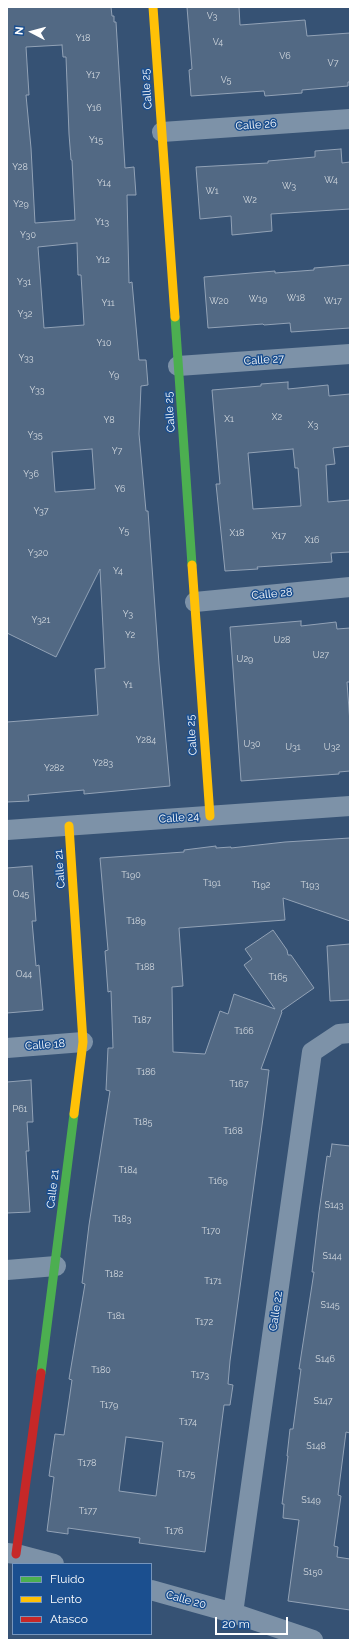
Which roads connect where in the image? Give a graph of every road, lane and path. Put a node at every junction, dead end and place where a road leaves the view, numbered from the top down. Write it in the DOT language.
graph roads {
  1 [pos="153,7"];
  2 [pos="350,119"];
  3 [pos="162,132"];
  4 [pos="350,354"];
  5 [pos="178,366"];
  6 [pos="350,587"];
  7 [pos="195,602"];
  8 [pos="350,806"];
  9 [pos="210,816"];
  10 [pos="69,826"];
  11 [pos="7,830"];
  12 [pos="350,1033"];
  13 [pos="83,1042"];
  14 [pos="7,1048"];
  15 [pos="56,1266"];
  16 [pos="7,1270"];
  17 [pos="12,1553"];
  18 [pos="50,1563"];
  19 [pos="152,1590"];
  20 [pos="233,1613"];
  21 [pos="313,1640"];
  1 -- 3 [label="street, Calle 25"];
  2 -- 3 [label="street, Calle 26"];
  3 -- 5 [label="street, Calle 25"];
  4 -- 5 [label="street, Calle 27"];
  5 -- 7 [label="street, Calle 25"];
  6 -- 7 [label="street, Calle 28"];
  7 -- 9 [label="street, Calle 25"];
  8 -- 9 [label="street, Calle 24"];
  9 -- 10 [label="street, Calle 24"];
  10 -- 11 [label="street, Calle 24"];
  10 -- 13 [label="street, Calle 21"];
  12 -- 20 [label="street, Calle 22"];
  13 -- 14 [label="street, Calle 18"];
  13 -- 15 [label="street, Calle 21"];
  15 -- 16 [label="street"];
  15 -- 17 [label="street, Calle 21"];
  17 -- 18 [label="street"];
  19 -- 20 [label="street, Calle 20"];
  20 -- 21 [label="street, Calle 20"];
}
